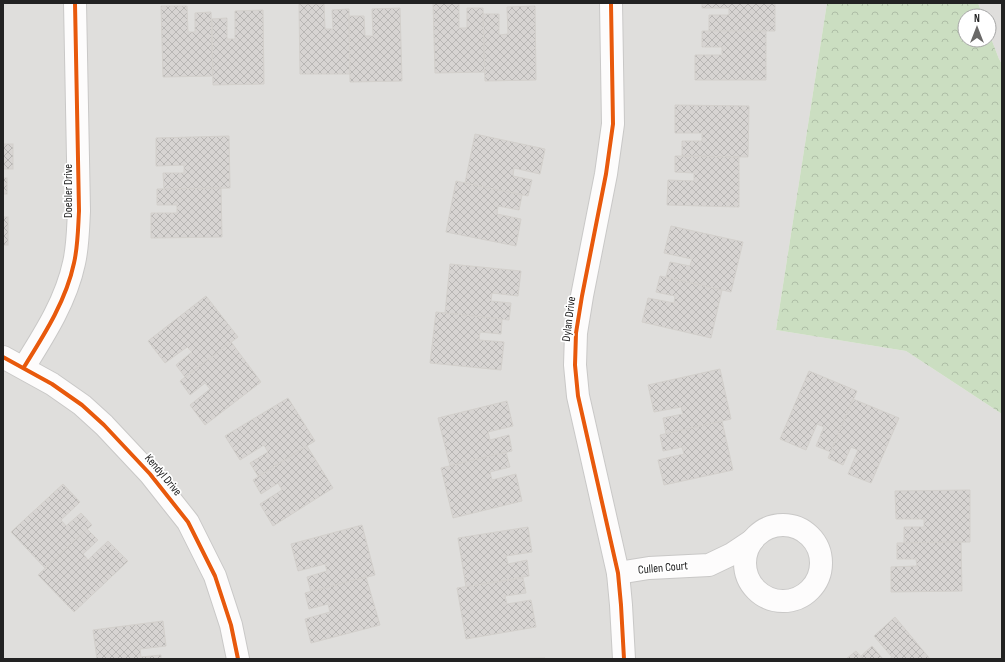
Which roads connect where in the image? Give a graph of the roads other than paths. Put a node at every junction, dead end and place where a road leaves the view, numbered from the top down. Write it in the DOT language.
graph roads {
  1 [pos="75,3"];
  2 [pos="611,3"];
  3 [pos="3,357"];
  4 [pos="24,367"];
  5 [pos="753,540"];
  6 [pos="709,565"];
  7 [pos="618,573"];
  8 [pos="754,586"];
  9 [pos="238,659"];
  10 [pos="624,659"];
  1 -- 4 [label="street, Doebler Drive"];
  2 -- 7 [label="street, Dylan Drive"];
  3 -- 4 [label="street, Kendyl Drive"];
  4 -- 9 [label="street, Kendyl Drive"];
  5 -- 6 [label="street, Cullen Court"];
  5 -- 8 [label="street, Cullen Court"];
  5 -- 8 [label="street, Cullen Court"];
  6 -- 7 [label="street, Cullen Court"];
  6 -- 8 [label="street, Cullen Court"];
  7 -- 10 [label="street, Dylan Drive"];
}
